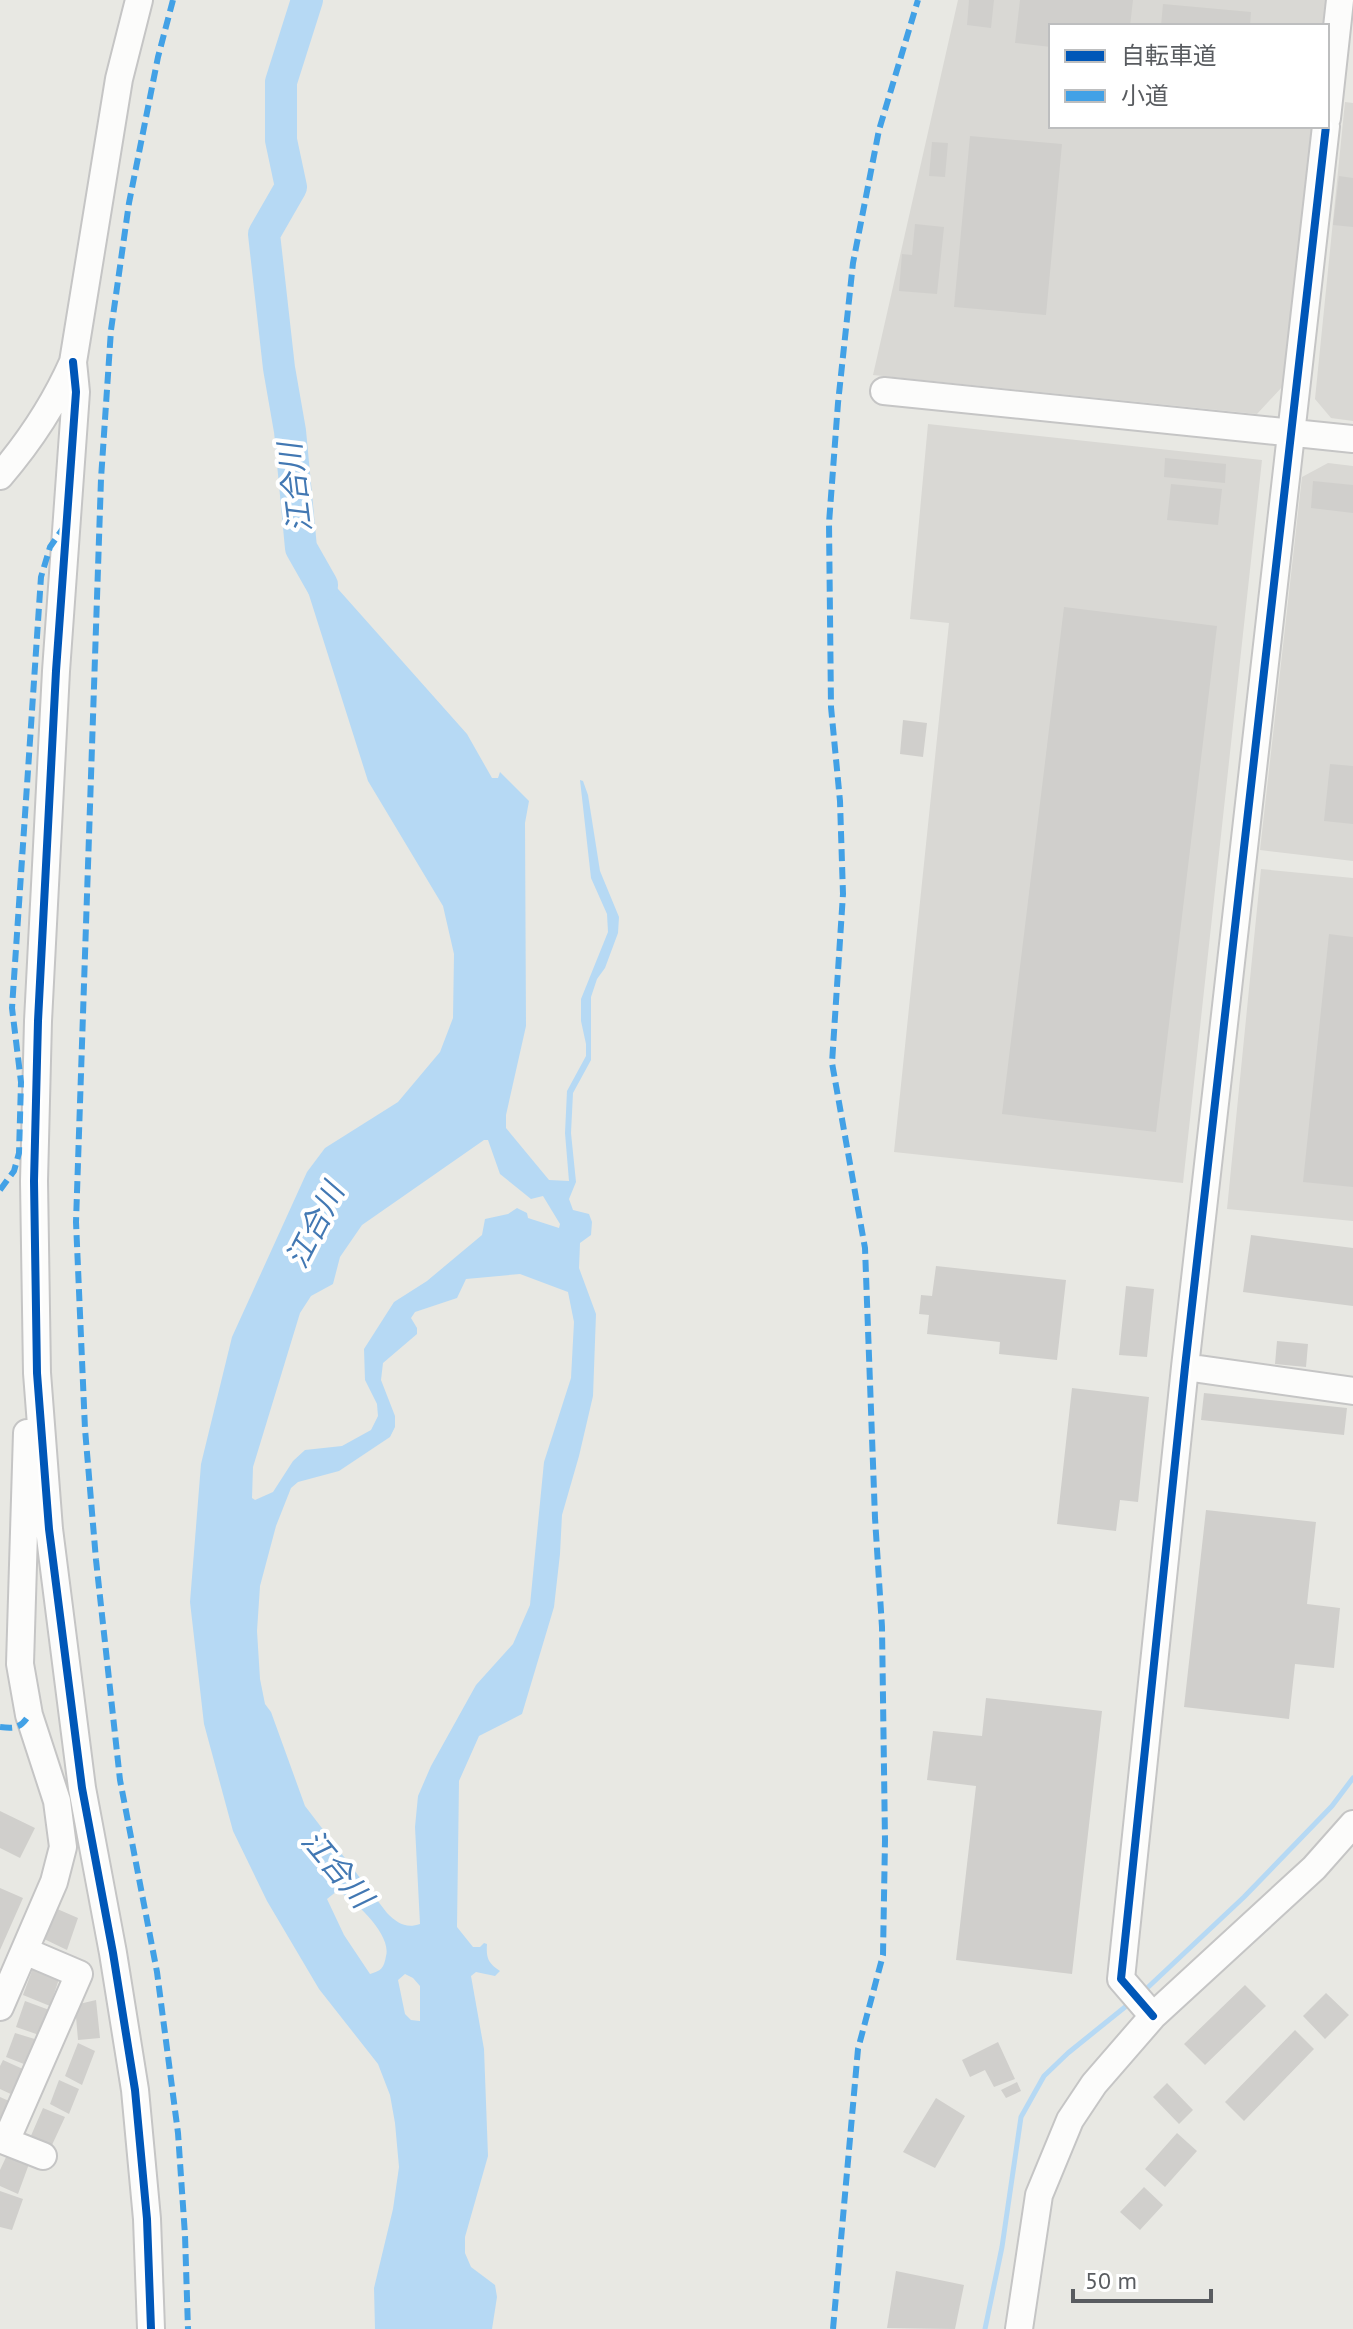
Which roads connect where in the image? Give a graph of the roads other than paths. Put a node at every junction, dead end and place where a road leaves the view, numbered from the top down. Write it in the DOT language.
graph roads {
  1 [pos="139,0"];
  2 [pos="1340,0"];
  3 [pos="1329,100"];
  4 [pos="1326,128"];
  5 [pos="73,362"];
  6 [pos="884,391"];
  7 [pos="1292,432"];
  8 [pos="1353,439"];
  9 [pos="0,476"];
  10 [pos="1185,1367"];
  11 [pos="37,1373"];
  12 [pos="1353,1391"];
  13 [pos="1353,1824"];
  14 [pos="25,1951"];
  15 [pos="0,2007"];
  16 [pos="1153,2016"];
  17 [pos="3,2140"];
  18 [pos="43,2156"];
  19 [pos="151,2329"];
  20 [pos="1019,2329"];
  1 -- 5 [label="street"];
  2 -- 3 [label="street"];
  4 -- 7 [label="street"];
  5 -- 9 [label="street"];
  5 -- 11 [label="street"];
  6 -- 7 [label="street"];
  7 -- 8 [label="street"];
  7 -- 10 [label="street"];
  10 -- 12 [label="street"];
  10 -- 16 [label="street"];
  11 -- 14 [label="street"];
  11 -- 19 [label="street"];
  13 -- 16 [label="street"];
  14 -- 15 [label="street"];
  14 -- 17 [label="street"];
  16 -- 20 [label="street"];
  17 -- 18 [label="street"];
}
